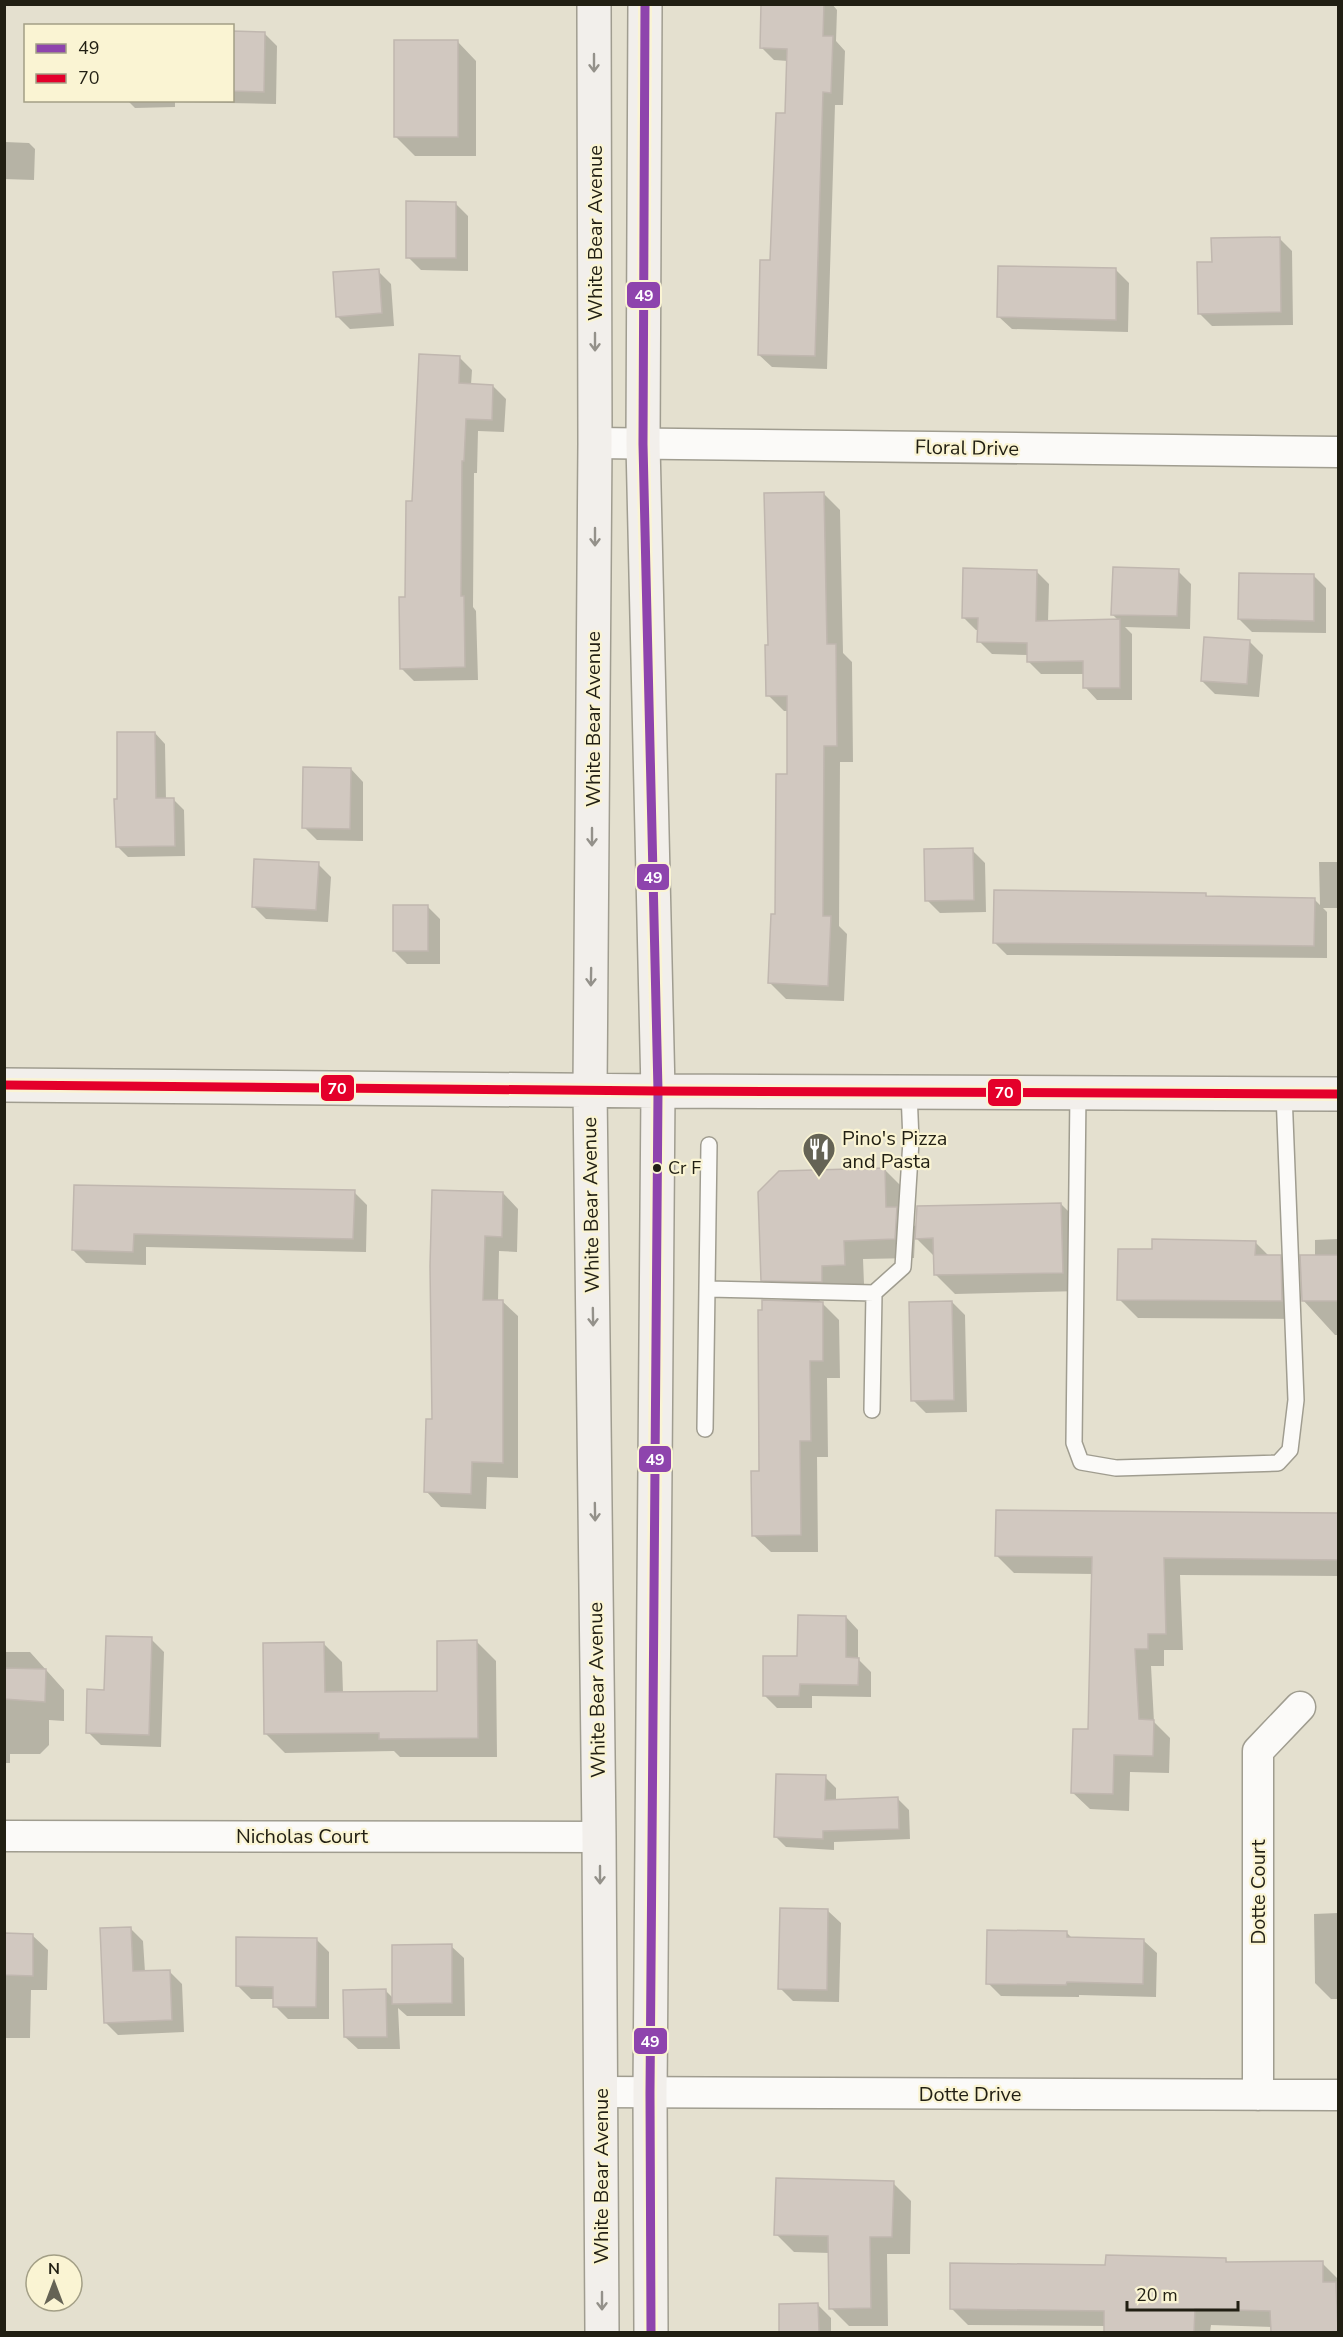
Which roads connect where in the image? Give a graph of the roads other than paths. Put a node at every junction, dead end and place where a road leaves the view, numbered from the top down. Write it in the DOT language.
graph roads {
  1 [pos="594,4"];
  2 [pos="645,4"];
  3 [pos="596,444"];
  4 [pos="643,444"];
  5 [pos="1338,452"];
  6 [pos="4,1084"];
  7 [pos="590,1090"];
  8 [pos="658,1091"];
  9 [pos="909,1092"];
  10 [pos="1078,1093"];
  11 [pos="1284,1094"];
  12 [pos="1338,1094"];
  13 [pos="709,1145"];
  14 [pos="708,1289"];
  15 [pos="874,1293"];
  16 [pos="872,1410"];
  17 [pos="705,1429"];
  18 [pos="1300,1707"];
  19 [pos="4,1836"];
  20 [pos="599,1837"];
  21 [pos="601,2092"];
  22 [pos="650,2093"];
  23 [pos="1258,2095"];
  24 [pos="1338,2096"];
  25 [pos="602,2332"];
  26 [pos="651,2332"];
  1 -- 3 [label="main road, White Bear Avenue, one-way"];
  2 -- 4 [label="main road"];
  3 -- 4 [label="street, Floral Drive"];
  3 -- 7 [label="main road, White Bear Avenue, one-way"];
  4 -- 5 [label="street, Floral Drive"];
  4 -- 8 [label="main road"];
  6 -- 7 [label="main road"];
  7 -- 8 [label="main road"];
  7 -- 20 [label="main road, White Bear Avenue, one-way"];
  8 -- 9 [label="main road"];
  8 -- 22 [label="main road"];
  9 -- 10 [label="main road"];
  9 -- 15 [label="lane"];
  10 -- 11 [label="main road"];
  10 -- 11 [label="lane"];
  11 -- 12 [label="main road"];
  13 -- 14 [label="lane"];
  14 -- 15 [label="lane"];
  14 -- 17 [label="lane"];
  15 -- 16 [label="lane"];
  18 -- 23 [label="street, Dotte Court"];
  19 -- 20 [label="street, Nicholas Court"];
  20 -- 21 [label="main road, White Bear Avenue, one-way"];
  21 -- 22 [label="street, Dotte Drive"];
  21 -- 25 [label="main road, White Bear Avenue, one-way"];
  22 -- 23 [label="street, Dotte Drive"];
  22 -- 26 [label="main road"];
  23 -- 24 [label="street, Dotte Drive"];
}
